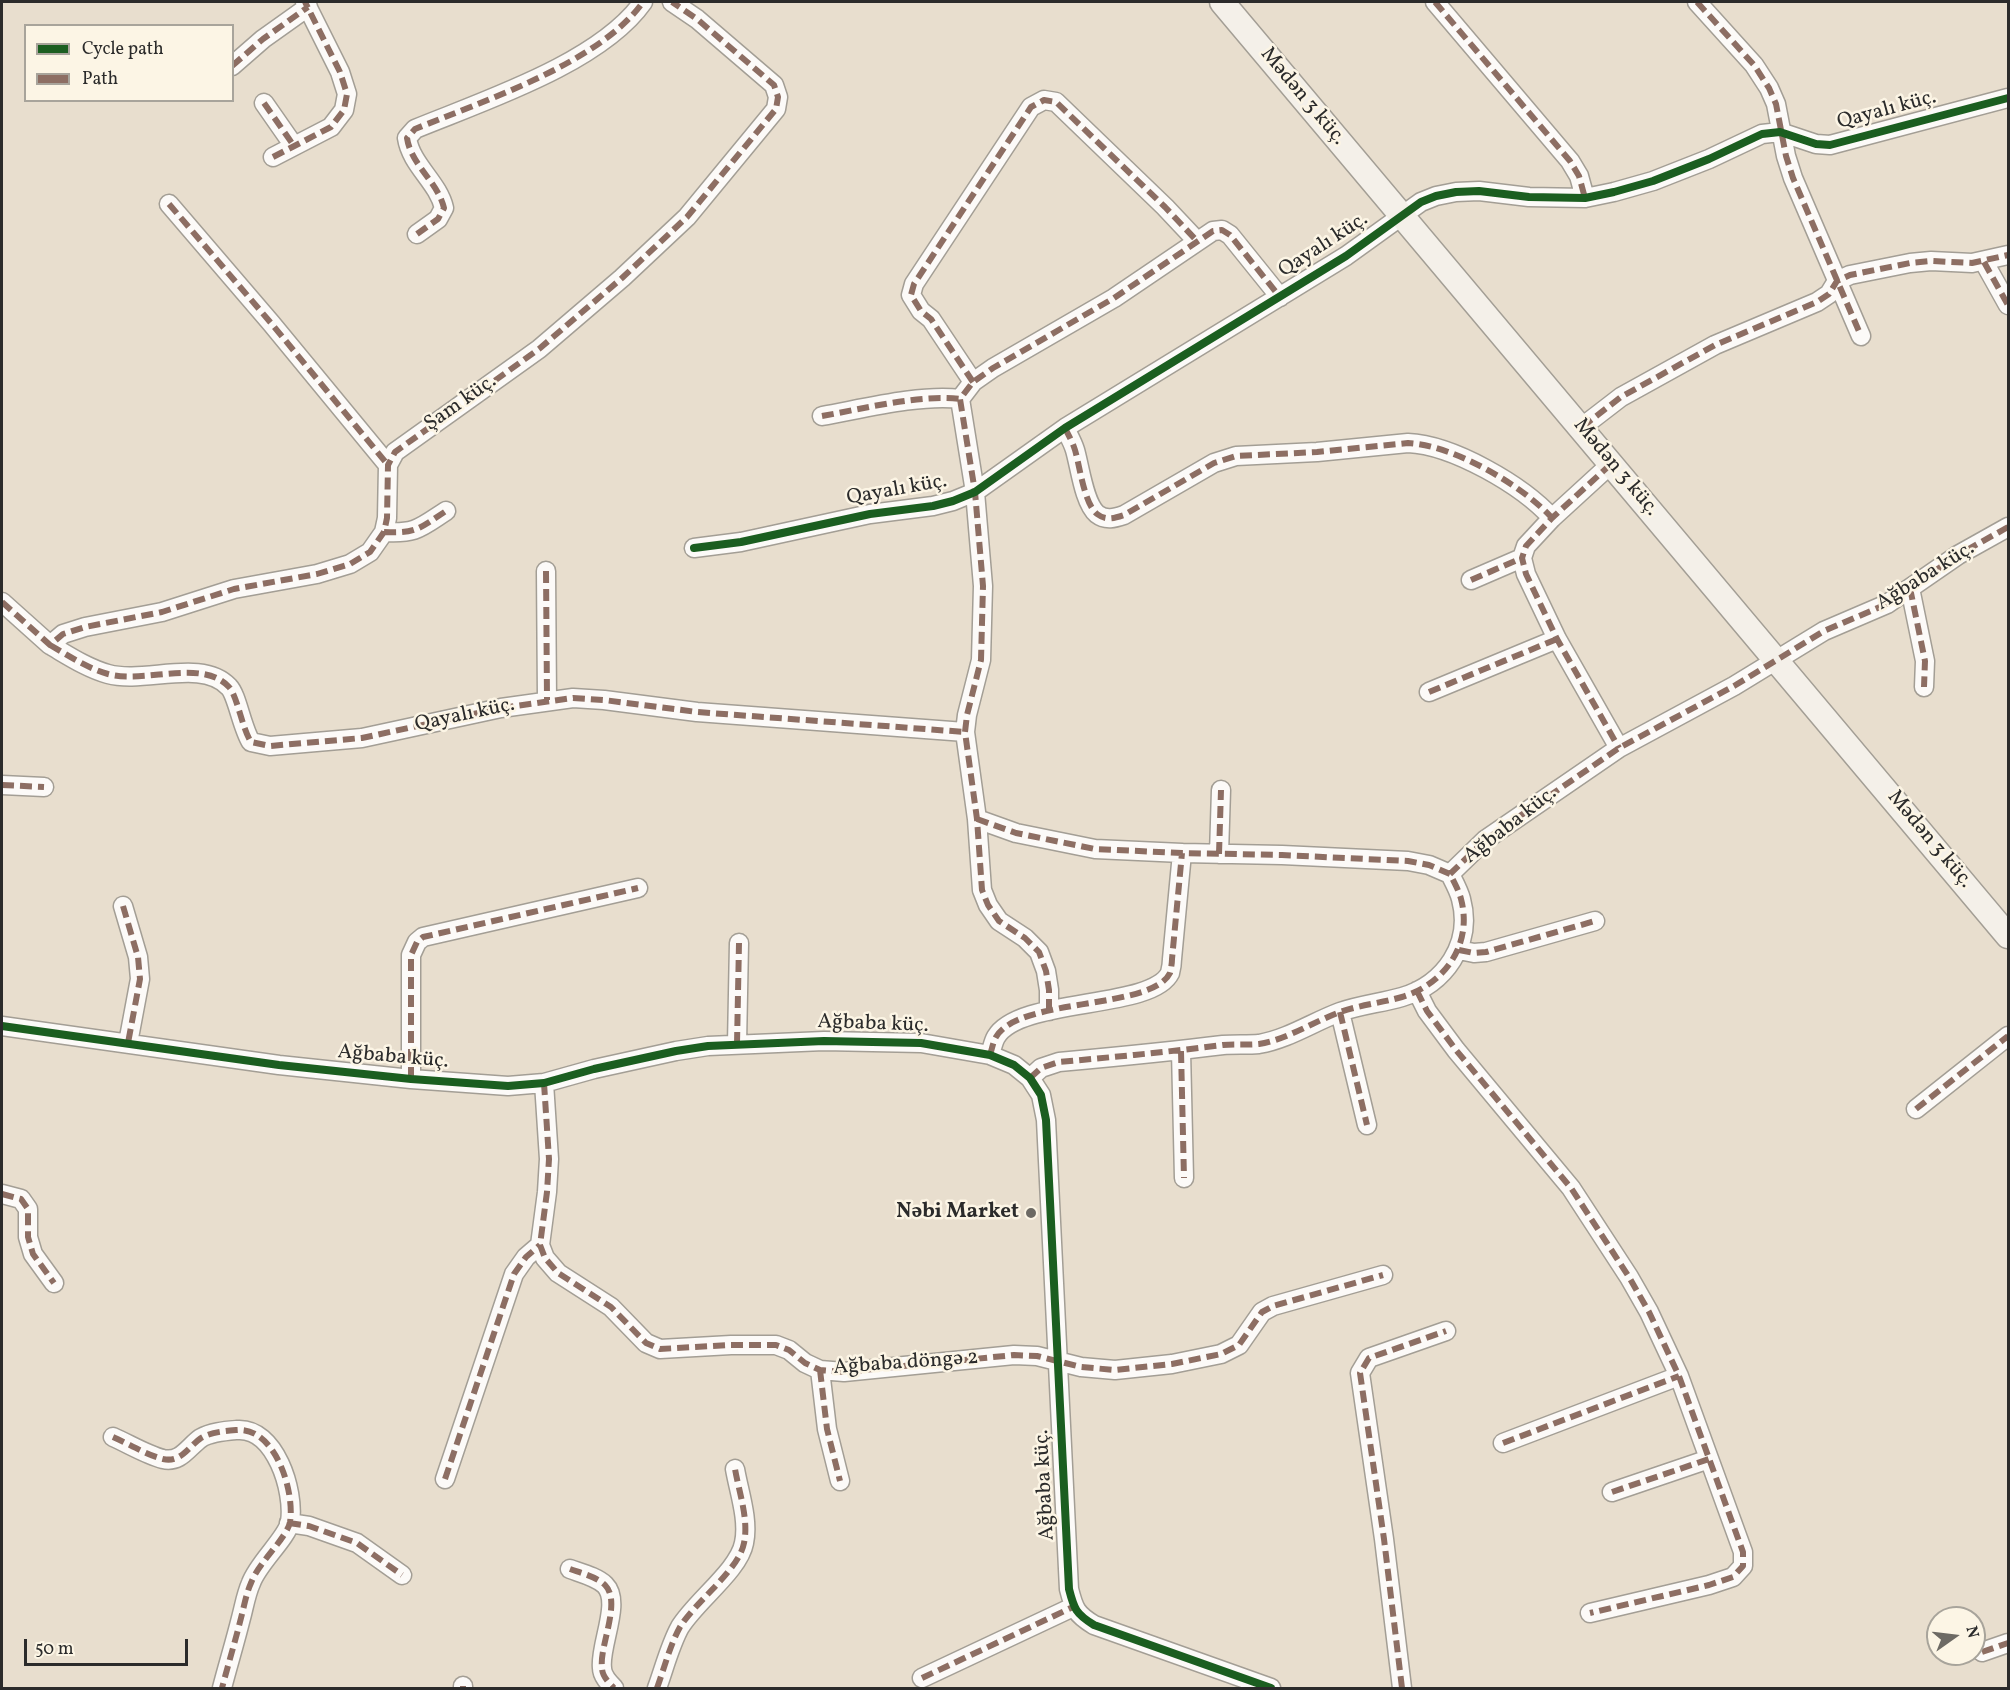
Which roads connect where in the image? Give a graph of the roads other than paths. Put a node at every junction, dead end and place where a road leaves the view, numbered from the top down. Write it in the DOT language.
graph roads {
  1 [pos="643,2"];
  2 [pos="672,2"];
  3 [pos="1222,2"];
  4 [pos="1435,2"];
  5 [pos="1697,2"];
  6 [pos="307,4"];
  7 [pos="234,64"];
  8 [pos="2008,98"];
  9 [pos="264,103"];
  10 [pos="1780,132"];
  11 [pos="294,146"];
  12 [pos="273,157"];
  13 [pos="1585,198"];
  14 [pos="169,204"];
  15 [pos="1402,215"];
  16 [pos="417,234"];
  17 [pos="1197,241"];
  18 [pos="2008,255"];
  19 [pos="1984,262"];
  20 [pos="1837,281"];
  21 [pos="1280,297"];
  22 [pos="2008,305"];
  23 [pos="1861,336"];
  24 [pos="973,382"];
  25 [pos="960,399"];
  26 [pos="822,416"];
  27 [pos="1582,427"];
  28 [pos="1065,428"];
  29 [pos="1611,464"];
  30 [pos="388,465"];
  31 [pos="975,492"];
  32 [pos="446,512"];
  33 [pos="1552,518"];
  34 [pos="2008,527"];
  35 [pos="384,532"];
  36 [pos="694,549"];
  37 [pos="1522,558"];
  38 [pos="546,571"];
  39 [pos="1471,580"];
  40 [pos="1910,588"];
  41 [pos="2,602"];
  42 [pos="1557,639"];
  43 [pos="50,645"];
  44 [pos="1776,662"];
  45 [pos="1924,687"];
  46 [pos="1429,692"];
  47 [pos="548,700"];
  48 [pos="965,732"];
  49 [pos="1619,748"];
  50 [pos="2,785"];
  51 [pos="44,787"];
  52 [pos="1221,790"];
  53 [pos="977,819"];
  54 [pos="1182,853"];
  55 [pos="1219,854"];
  56 [pos="1450,874"];
  57 [pos="638,888"];
  58 [pos="123,906"];
  59 [pos="1595,921"];
  60 [pos="2008,936"];
  61 [pos="739,943"];
  62 [pos="1459,950"];
  63 [pos="1417,991"];
  64 [pos="1049,1011"];
  65 [pos="1340,1012"];
  66 [pos="2,1026"];
  67 [pos="2008,1036"];
  68 [pos="128,1043"];
  69 [pos="737,1044"];
  70 [pos="1181,1051"];
  71 [pos="990,1055"];
  72 [pos="1030,1078"];
  73 [pos="411,1079"];
  74 [pos="544,1083"];
  75 [pos="1916,1109"];
  76 [pos="1367,1125"];
  77 [pos="1184,1178"];
  78 [pos="2,1194"];
  79 [pos="540,1245"];
  80 [pos="1383,1275"];
  81 [pos="54,1283"];
  82 [pos="1446,1331"];
  83 [pos="1058,1360"];
  84 [pos="820,1370"];
  85 [pos="1679,1376"];
  86 [pos="113,1437"];
  87 [pos="1503,1443"];
  88 [pos="1710,1459"];
  89 [pos="735,1469"];
  90 [pos="445,1479"];
  91 [pos="840,1481"];
  92 [pos="1612,1492"];
  93 [pos="290,1523"];
  94 [pos="570,1569"];
  95 [pos="402,1575"];
  96 [pos="1074,1607"];
  97 [pos="1590,1613"];
  98 [pos="2008,1642"];
  99 [pos="1986,1650"];
  100 [pos="922,1678"];
  101 [pos="222,1689"];
  102 [pos="614,1689"];
  103 [pos="657,1689"];
  104 [pos="1271,1689"];
  105 [pos="1402,1689"];
  1 -- 16 [label="street"];
  2 -- 30 [label="street, Şam küç."];
  3 -- 15 [label="main road, Mədən 3 küç."];
  4 -- 13 [label="street"];
  5 -- 10 [label="street"];
  6 -- 7 [label="street"];
  6 -- 11 [label="street"];
  8 -- 10 [label="street, Qayalı küç."];
  9 -- 11 [label="street"];
  10 -- 13 [label="street, Qayalı küç."];
  10 -- 20 [label="street"];
  11 -- 12 [label="street"];
  13 -- 15 [label="street, Qayalı küç."];
  14 -- 30 [label="street"];
  15 -- 21 [label="street, Qayalı küç."];
  15 -- 27 [label="main road, Mədən 3 küç."];
  17 -- 21 [label="street, Qayalı küç."];
  17 -- 24 [label="street, Qayalı küç."];
  17 -- 24 [label="street"];
  18 -- 19 [label="street"];
  19 -- 20 [label="street"];
  19 -- 22 [label="street"];
  20 -- 23 [label="street"];
  20 -- 27 [label="street"];
  21 -- 28 [label="street, Qayalı küç."];
  24 -- 25 [label="street, Qayalı küç."];
  25 -- 26 [label="street"];
  25 -- 31 [label="street, Qayalı küç."];
  27 -- 29 [label="main road, Mədən 3 küç."];
  28 -- 31 [label="street, Qayalı küç."];
  28 -- 33 [label="street"];
  29 -- 33 [label="street"];
  29 -- 44 [label="main road, Mədən 3 küç."];
  30 -- 35 [label="street"];
  31 -- 36 [label="street, Qayalı küç."];
  31 -- 48 [label="street, Qayalı küç."];
  32 -- 35 [label="street"];
  33 -- 37 [label="street"];
  34 -- 40 [label="street, Ağbaba küç."];
  35 -- 43 [label="street"];
  37 -- 39 [label="street"];
  37 -- 42 [label="street"];
  38 -- 47 [label="street"];
  40 -- 44 [label="street, Ağbaba küç."];
  40 -- 45 [label="street"];
  41 -- 43 [label="street"];
  42 -- 46 [label="street"];
  42 -- 49 [label="street"];
  43 -- 47 [label="street, Qayalı küç."];
  44 -- 49 [label="street, Ağbaba küç."];
  44 -- 60 [label="main road, Mədən 3 küç."];
  47 -- 48 [label="street, Qayalı küç."];
  48 -- 53 [label="street, Qayalı küç."];
  49 -- 56 [label="street, Ağbaba küç."];
  50 -- 51 [label="street"];
  52 -- 55 [label="street"];
  53 -- 54 [label="street"];
  53 -- 64 [label="street, Qayalı küç."];
  54 -- 55 [label="street"];
  54 -- 64 [label="street"];
  55 -- 56 [label="street"];
  56 -- 62 [label="street, Ağbaba küç."];
  57 -- 73 [label="street"];
  58 -- 68 [label="street"];
  59 -- 62 [label="street"];
  61 -- 69 [label="street"];
  62 -- 63 [label="street, Ağbaba küç."];
  63 -- 65 [label="street, Ağbaba küç."];
  63 -- 85 [label="street"];
  64 -- 71 [label="street"];
  65 -- 70 [label="street, Ağbaba küç."];
  65 -- 76 [label="street"];
  66 -- 68 [label="street, Ağbaba küç."];
  67 -- 75 [label="street"];
  68 -- 73 [label="street, Ağbaba küç."];
  69 -- 71 [label="street, Ağbaba küç."];
  69 -- 74 [label="street, Ağbaba küç."];
  70 -- 72 [label="street, Ağbaba küç."];
  70 -- 77 [label="street"];
  71 -- 72 [label="street, Ağbaba küç."];
  72 -- 83 [label="street, Ağbaba küç."];
  73 -- 74 [label="street, Ağbaba küç."];
  74 -- 79 [label="street"];
  78 -- 81 [label="street"];
  79 -- 84 [label="street, Ağbaba döngə 2"];
  79 -- 90 [label="street"];
  80 -- 83 [label="street, Ağbaba döngə 2"];
  82 -- 105 [label="street"];
  83 -- 84 [label="street, Ağbaba döngə 2"];
  83 -- 96 [label="street, Ağbaba küç."];
  84 -- 91 [label="street"];
  85 -- 87 [label="street"];
  85 -- 88 [label="street"];
  86 -- 93 [label="street"];
  88 -- 92 [label="street"];
  88 -- 97 [label="street"];
  89 -- 103 [label="street"];
  93 -- 95 [label="street"];
  93 -- 101 [label="street"];
  94 -- 102 [label="street"];
  96 -- 100 [label="street"];
  96 -- 104 [label="street"];
  98 -- 99 [label="street"];
}
